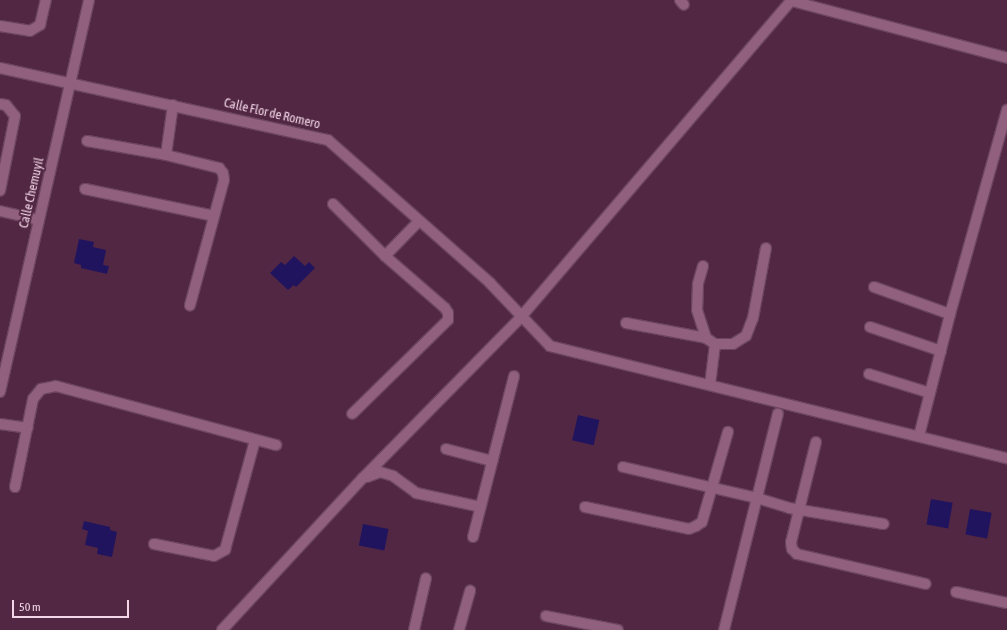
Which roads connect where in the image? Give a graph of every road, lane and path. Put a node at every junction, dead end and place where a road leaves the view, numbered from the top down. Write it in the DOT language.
graph roads {
  1 [pos="46,0"];
  2 [pos="89,0"];
  3 [pos="792,0"];
  4 [pos="0,26"];
  5 [pos="1007,58"];
  6 [pos="0,68"];
  7 [pos="70,82"];
  8 [pos="0,104"];
  9 [pos="173,105"];
  10 [pos="1007,110"];
  11 [pos="87,141"];
  12 [pos="166,155"];
  13 [pos="85,189"];
  14 [pos="0,191"];
  15 [pos="333,204"];
  16 [pos="0,212"];
  17 [pos="214,216"];
  18 [pos="39,220"];
  19 [pos="419,221"];
  20 [pos="766,248"];
  21 [pos="385,256"];
  22 [pos="703,266"];
  23 [pos="874,287"];
  24 [pos="190,305"];
  25 [pos="950,314"];
  26 [pos="521,317"];
  27 [pos="626,323"];
  28 [pos="870,327"];
  29 [pos="706,338"];
  30 [pos="715,344"];
  31 [pos="941,351"];
  32 [pos="869,374"];
  33 [pos="514,376"];
  34 [pos="710,385"];
  35 [pos="0,392"];
  36 [pos="930,392"];
  37 [pos="352,414"];
  38 [pos="778,414"];
  39 [pos="0,424"];
  40 [pos="28,428"];
  41 [pos="728,432"];
  42 [pos="919,436"];
  43 [pos="255,440"];
  44 [pos="816,442"];
  45 [pos="276,445"];
  46 [pos="446,449"];
  47 [pos="1007,458"];
  48 [pos="492,461"];
  49 [pos="623,467"];
  50 [pos="363,478"];
  51 [pos="15,487"];
  52 [pos="712,488"];
  53 [pos="757,498"];
  54 [pos="480,507"];
  55 [pos="586,507"];
  56 [pos="799,509"];
  57 [pos="884,524"];
  58 [pos="473,537"];
  59 [pos="154,544"];
  60 [pos="426,578"];
  61 [pos="926,584"];
  62 [pos="470,591"];
  63 [pos="956,592"];
  64 [pos="1007,603"];
  65 [pos="546,616"];
  66 [pos="222,630"];
  67 [pos="414,630"];
  68 [pos="459,630"];
  69 [pos="618,630"];
  70 [pos="724,630"];
  1 -- 4 [label="street"];
  2 -- 7 [label="street, Calle Chemuyil"];
  3 -- 5 [label="street"];
  3 -- 26 [label="street"];
  6 -- 7 [label="street, Calle Flor de Romero"];
  7 -- 9 [label="street, Calle Flor de Romero"];
  7 -- 18 [label="street, Calle Chemuyil"];
  8 -- 14 [label="street"];
  9 -- 12 [label="street"];
  9 -- 19 [label="street, Calle Flor de Romero"];
  10 -- 25 [label="street"];
  11 -- 12 [label="street"];
  12 -- 17 [label="street"];
  13 -- 17 [label="street"];
  15 -- 21 [label="street"];
  16 -- 18 [label="street"];
  17 -- 24 [label="street"];
  18 -- 35 [label="street, Calle Chemuyil"];
  19 -- 21 [label="street"];
  19 -- 26 [label="street, Calle Flor de Romero"];
  20 -- 30 [label="street"];
  21 -- 37 [label="street"];
  22 -- 29 [label="street"];
  23 -- 25 [label="street"];
  25 -- 31 [label="street"];
  26 -- 34 [label="street, Calle Flor de Romero"];
  26 -- 50 [label="street"];
  27 -- 29 [label="street"];
  28 -- 31 [label="street"];
  29 -- 30 [label="street"];
  30 -- 34 [label="street"];
  31 -- 36 [label="street"];
  32 -- 36 [label="street"];
  33 -- 48 [label="street"];
  34 -- 42 [label="street, Calle Flor de Romero"];
  36 -- 42 [label="street"];
  38 -- 53 [label="street"];
  39 -- 40 [label="street"];
  40 -- 43 [label="street"];
  40 -- 51 [label="street"];
  41 -- 52 [label="street"];
  42 -- 47 [label="street, Calle Flor de Romero"];
  43 -- 45 [label="street"];
  43 -- 59 [label="street"];
  44 -- 56 [label="street"];
  46 -- 48 [label="street"];
  48 -- 54 [label="street"];
  49 -- 52 [label="street"];
  50 -- 54 [label="street"];
  50 -- 66 [label="street"];
  52 -- 53 [label="street"];
  52 -- 55 [label="street"];
  53 -- 56 [label="street"];
  53 -- 70 [label="street"];
  54 -- 58 [label="street"];
  56 -- 57 [label="street"];
  56 -- 61 [label="street"];
  60 -- 67 [label="street"];
  62 -- 68 [label="street"];
  63 -- 64 [label="street"];
  65 -- 69 [label="street"];
}
